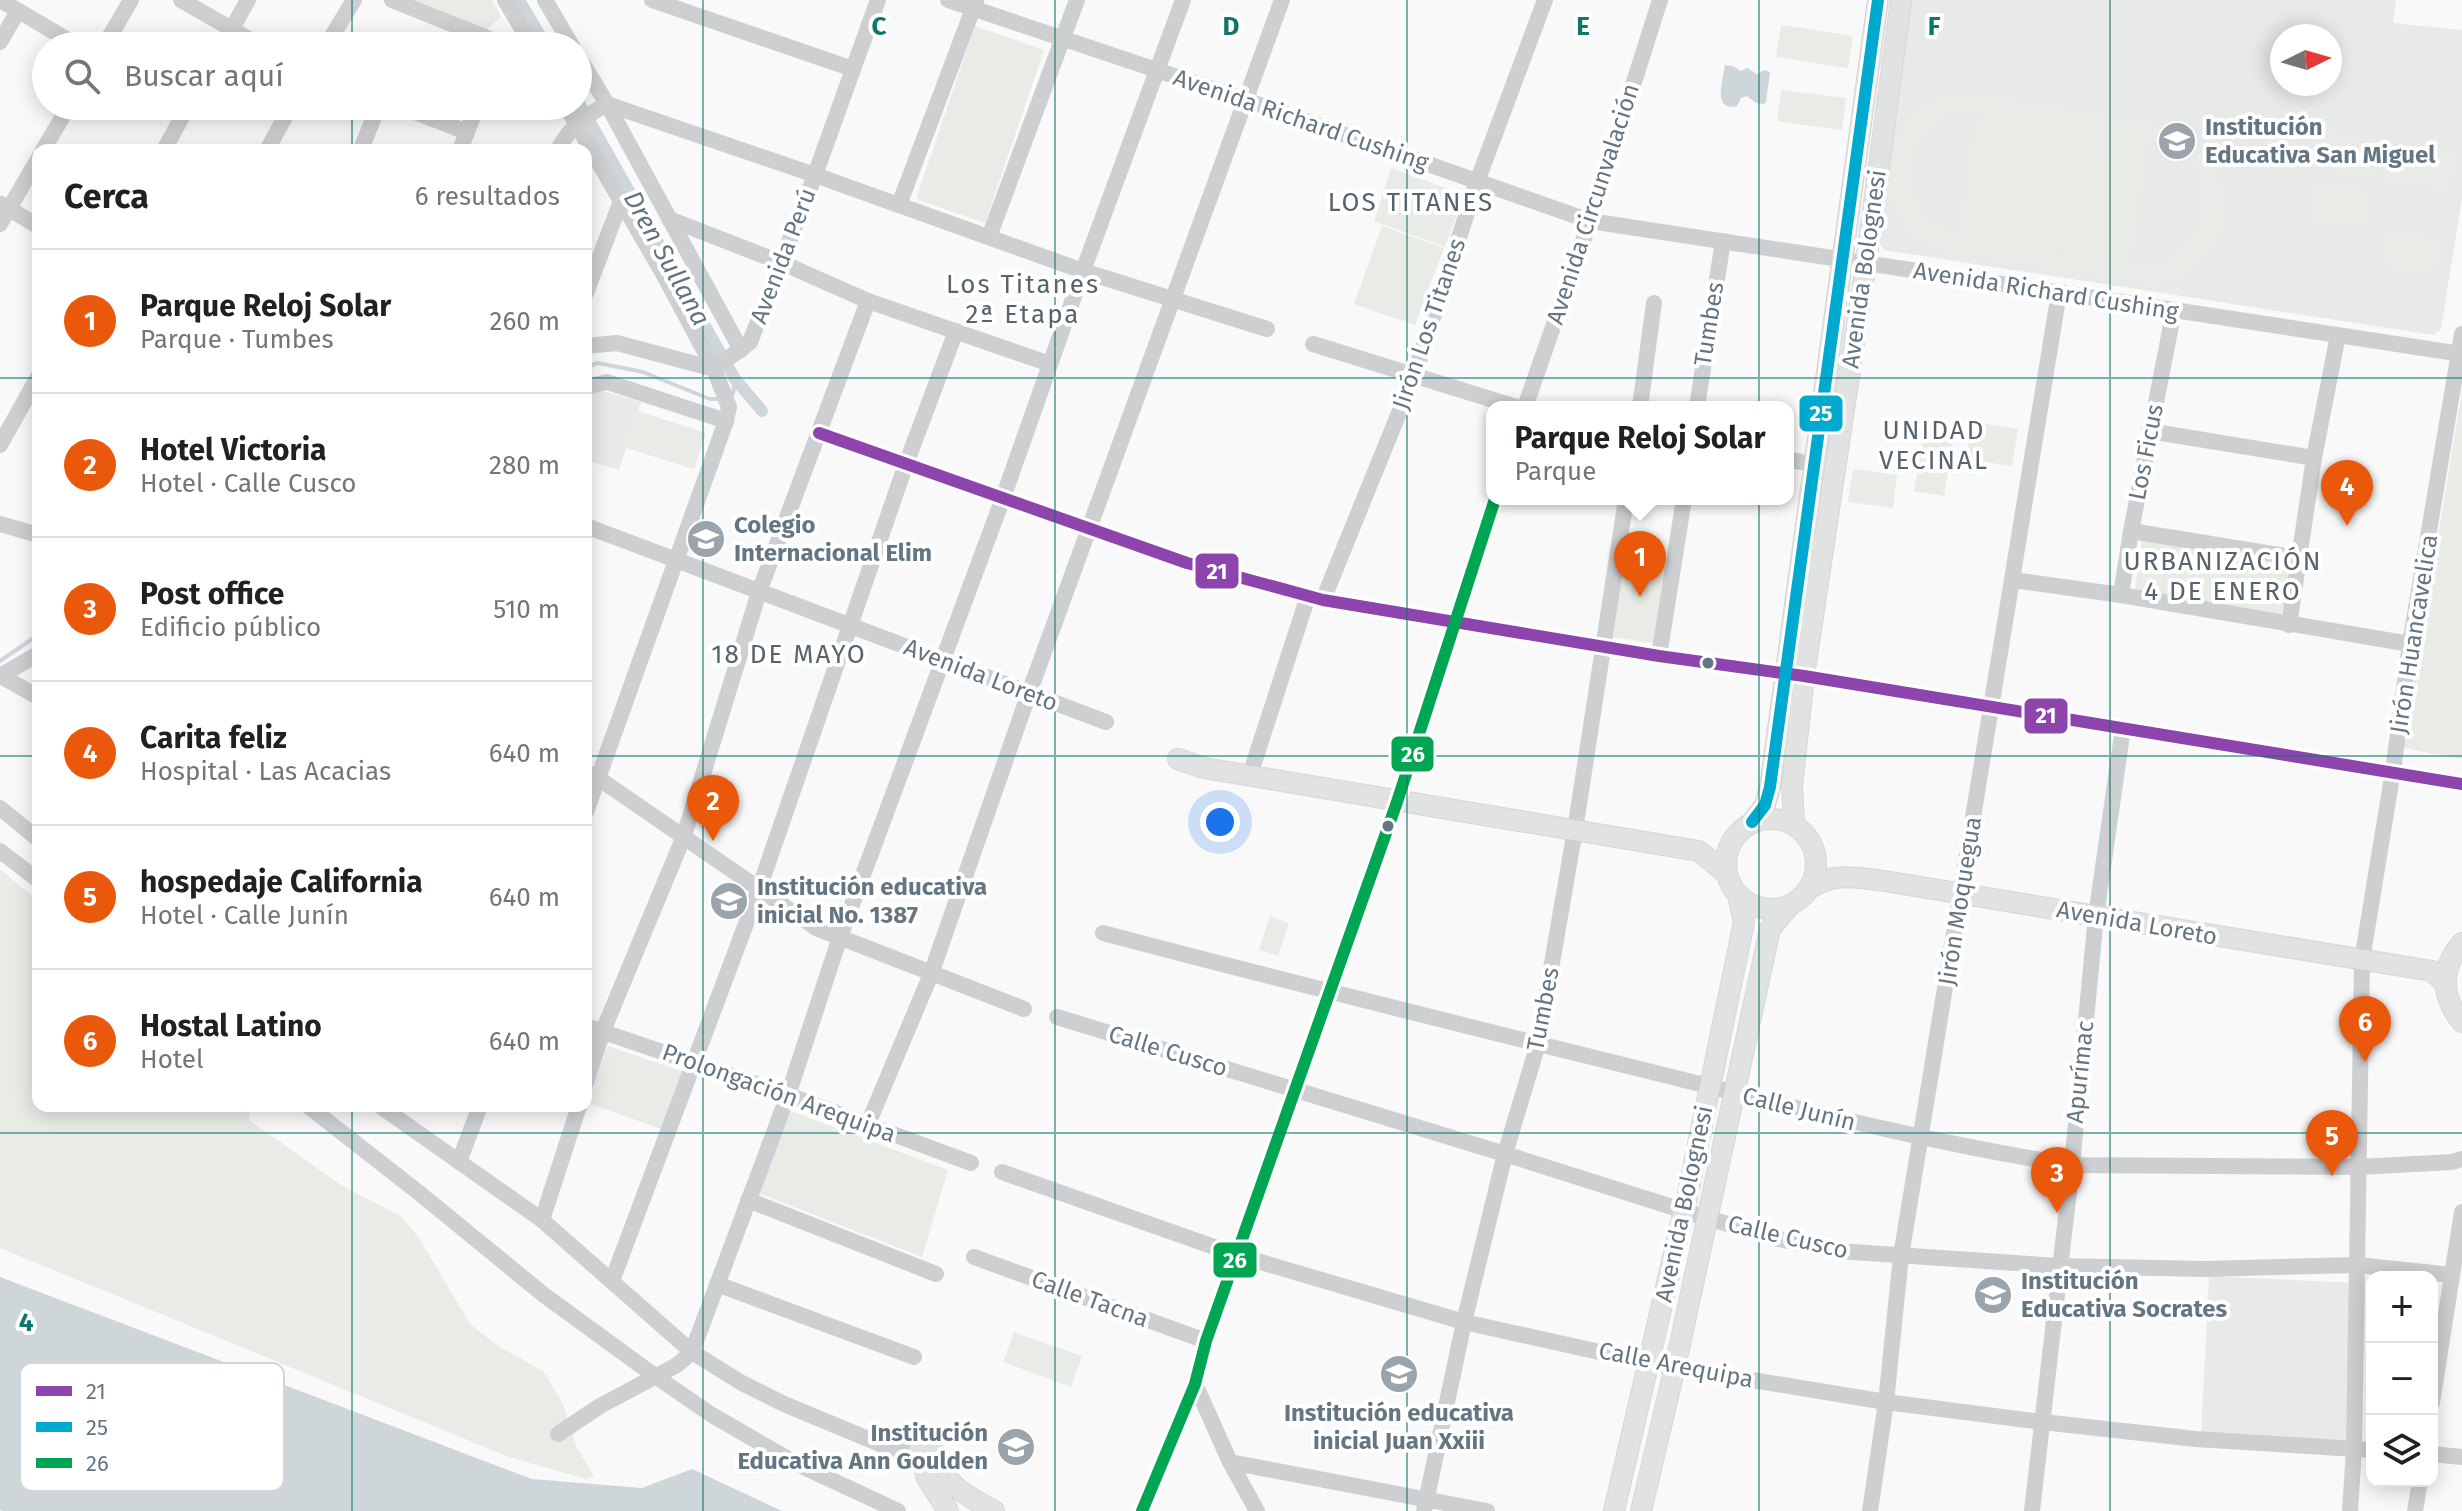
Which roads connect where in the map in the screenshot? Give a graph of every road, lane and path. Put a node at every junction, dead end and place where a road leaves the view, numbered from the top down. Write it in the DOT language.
graph roads {
  1 [pos="0,0"];
  2 [pos="131,0"];
  3 [pos="181,0"];
  4 [pos="248,0"];
  5 [pos="354,0"];
  6 [pos="392,0"];
  7 [pos="505,0"];
  8 [pos="545,0"];
  9 [pos="652,0"];
  10 [pos="878,0"];
  11 [pos="948,0"];
  12 [pos="1077,0"];
  13 [pos="1183,0"];
  14 [pos="1282,0"];
  15 [pos="1545,0"];
  16 [pos="1660,0"];
  17 [pos="1878,0"];
  18 [pos="1901,0"];
  19 [pos="975,4"];
  20 [pos="18,11"];
  21 [pos="515,16"];
  22 [pos="231,30"];
  23 [pos="54,32"];
  24 [pos="112,32"];
  25 [pos="235,32"];
  26 [pos="335,32"];
  27 [pos="470,32"];
  28 [pos="508,32"];
  29 [pos="524,32"];
  30 [pos="564,32"];
  31 [pos="1063,38"];
  32 [pos="0,42"];
  33 [pos="853,69"];
  34 [pos="1157,70"];
  35 [pos="592,84"];
  36 [pos="1246,100"];
  37 [pos="603,106"];
  38 [pos="592,114"];
  39 [pos="61,120"];
  40 [pos="180,120"];
  41 [pos="283,120"];
  42 [pos="373,120"];
  43 [pos="436,120"];
  44 [pos="472,120"];
  45 [pos="577,120"];
  46 [pos="583,120"];
  47 [pos="579,123"];
  48 [pos="467,132"];
  49 [pos="47,144"];
  50 [pos="167,144"];
  51 [pos="270,144"];
  52 [pos="363,144"];
  53 [pos="462,144"];
  54 [pos="561,144"];
  55 [pos="590,144"];
  56 [pos="592,147"];
  57 [pos="32,168"];
  58 [pos="815,175"];
  59 [pos="1477,182"];
  60 [pos="621,201"];
  61 [pos="899,205"];
  62 [pos="5,206"];
  63 [pos="669,219"];
  64 [pos="1590,221"];
  65 [pos="32,222"];
  66 [pos="0,224"];
  67 [pos="989,237"];
  68 [pos="1723,241"];
  69 [pos="1844,260"];
  70 [pos="780,262"];
  71 [pos="1866,263"];
  72 [pos="1083,271"];
  73 [pos="592,277"];
  74 [pos="2059,293"];
  75 [pos="1174,300"];
  76 [pos="868,301"];
  77 [pos="1654,303"];
  78 [pos="2174,310"];
  79 [pos="1267,329"];
  80 [pos="956,331"];
  81 [pos="2462,334"];
  82 [pos="2338,335"];
  83 [pos="1313,344"];
  84 [pos="592,345"];
  85 [pos="2460,354"];
  86 [pos="727,360"];
  87 [pos="1050,364"];
  88 [pos="1414,376"];
  89 [pos="592,386"];
  90 [pos="32,388"];
  91 [pos="1496,401"];
  92 [pos="1527,401"];
  93 [pos="1641,401"];
  94 [pos="1698,401"];
  95 [pos="726,421"];
  96 [pos="2149,431"];
  97 [pos="819,433"];
  98 [pos="0,445"];
  99 [pos="2314,458"];
  100 [pos="1794,461"];
  101 [pos="906,464"];
  102 [pos="1816,464"];
  103 [pos="1003,498"];
  104 [pos="1493,505"];
  105 [pos="1625,505"];
  106 [pos="1683,505"];
  107 [pos="0,524"];
  108 [pos="1091,528"];
  109 [pos="2131,531"];
  110 [pos="32,533"];
  111 [pos="592,534"];
  112 [pos="2299,558"];
  113 [pos="677,560"];
  114 [pos="2013,580"];
  115 [pos="759,592"];
  116 [pos="2121,595"];
  117 [pos="1316,598"];
  118 [pos="1457,621"];
  119 [pos="849,625"];
  120 [pos="2289,625"];
  121 [pos="2410,644"];
  122 [pos="1603,647"];
  123 [pos="1659,656"];
  124 [pos="32,657"];
  125 [pos="941,660"];
  126 [pos="1795,674"];
  127 [pos="0,676"];
  128 [pos="1029,693"];
  129 [pos="32,694"];
  130 [pos="1992,707"];
  131 [pos="1106,722"];
  132 [pos="2123,728"];
  133 [pos="1178,759"];
  134 [pos="2393,771"];
  135 [pos="592,775"];
  136 [pos="1250,775"];
  137 [pos="2462,784"];
  138 [pos="1397,802"];
  139 [pos="0,808"];
  140 [pos="1794,824"];
  141 [pos="1744,829"];
  142 [pos="1575,830"];
  143 [pos="32,834"];
  144 [pos="684,836"];
  145 [pos="0,851"];
  146 [pos="1699,851"];
  147 [pos="1816,854"];
  148 [pos="1727,874"];
  149 [pos="32,875"];
  150 [pos="1842,875"];
  151 [pos="1810,888"];
  152 [pos="759,889"];
  153 [pos="1962,893"];
  154 [pos="1738,895"];
  155 [pos="1790,905"];
  156 [pos="2096,916"];
  157 [pos="1103,933"];
  158 [pos="840,937"];
  159 [pos="2462,943"];
  160 [pos="2362,960"];
  161 [pos="2442,972"];
  162 [pos="931,974"];
  163 [pos="1330,993"];
  164 [pos="1024,1009"];
  165 [pos="1057,1017"];
  166 [pos="2462,1022"];
  167 [pos="592,1028"];
  168 [pos="603,1031"];
  169 [pos="1538,1044"];
  170 [pos="695,1063"];
  171 [pos="592,1065"];
  172 [pos="1709,1087"];
  173 [pos="1296,1089"];
  174 [pos="1734,1093"];
  175 [pos="788,1095"];
  176 [pos="316,1112"];
  177 [pos="389,1112"];
  178 [pos="478,1112"];
  179 [pos="577,1112"];
  180 [pos="868,1124"];
  181 [pos="1920,1138"];
  182 [pos="1505,1154"];
  183 [pos="2462,1159"];
  184 [pos="459,1162"];
  185 [pos="971,1163"];
  186 [pos="2072,1165"];
  187 [pos="2358,1167"];
  188 [pos="1002,1172"];
  189 [pos="748,1200"];
  190 [pos="1684,1211"];
  191 [pos="2462,1212"];
  192 [pos="1707,1218"];
  193 [pos="542,1220"];
  194 [pos="1237,1255"];
  195 [pos="1901,1256"];
  196 [pos="974,1257"];
  197 [pos="2357,1265"];
  198 [pos="2059,1266"];
  199 [pos="936,1274"];
  200 [pos="2452,1275"];
  201 [pos="612,1281"];
  202 [pos="717,1284"];
  203 [pos="1464,1322"];
  204 [pos="2453,1323"];
  205 [pos="1206,1341"];
  206 [pos="692,1352"];
  207 [pos="914,1357"];
  208 [pos="1649,1363"];
  209 [pos="1675,1367"];
  210 [pos="655,1376"];
  211 [pos="2438,1380"];
  212 [pos="1195,1384"];
  213 [pos="1886,1402"];
  214 [pos="2042,1422"];
  215 [pos="558,1434"];
  216 [pos="2354,1449"];
  217 [pos="926,1450"];
  218 [pos="2366,1450"];
  219 [pos="2438,1455"];
  220 [pos="2462,1457"];
  221 [pos="1230,1462"];
  222 [pos="2419,1487"];
  223 [pos="1425,1506"];
  224 [pos="898,1511"];
  225 [pos="948,1511"];
  226 [pos="994,1511"];
  227 [pos="1142,1511"];
  228 [pos="1257,1511"];
  229 [pos="1487,1511"];
  230 [pos="1614,1511"];
  231 [pos="1641,1511"];
  232 [pos="1870,1511"];
  233 [pos="2032,1511"];
  234 [pos="2350,1511"];
  235 [pos="2415,1511"];
  1 -- 20 [label="street"];
  2 -- 24 [label="street"];
  3 -- 22 [label="street"];
  4 -- 22 [label="street"];
  5 -- 26 [label="street"];
  6 -- 27 [label="street"];
  7 -- 21 [label="street"];
  8 -- 30 [label="street"];
  9 -- 33 [label="street"];
  10 -- 33 [label="street, Avenida Perú"];
  11 -- 19 [label="street, Avenida Richard Cushing"];
  12 -- 31 [label="street"];
  13 -- 34 [label="street"];
  14 -- 36 [label="street"];
  15 -- 59 [label="street, Jirón Los Titanes"];
  16 -- 64 [label="street, Avenida Circunvalación"];
  17 -- 69 [label="main road, Avenida Bolognesi"];
  18 -- 71 [label="main road, Avenida Bolognesi"];
  19 -- 31 [label="street, Avenida Richard Cushing"];
  19 -- 61 [label="street"];
  20 -- 23 [label="street"];
  20 -- 32 [label="street"];
  21 -- 28 [label="street"];
  21 -- 29 [label="street"];
  22 -- 25 [label="street"];
  31 -- 34 [label="street, Avenida Richard Cushing"];
  31 -- 67 [label="street"];
  33 -- 58 [label="street, Avenida Perú"];
  34 -- 36 [label="street, Avenida Richard Cushing"];
  34 -- 72 [label="street"];
  35 -- 37 [label="street"];
  36 -- 59 [label="street, Avenida Richard Cushing"];
  36 -- 75 [label="street"];
  37 -- 38 [label="street"];
  37 -- 58 [label="street"];
  37 -- 63 [label="street"];
  39 -- 49 [label="street"];
  40 -- 50 [label="street"];
  41 -- 51 [label="street"];
  42 -- 52 [label="street"];
  43 -- 48 [label="street"];
  44 -- 48 [label="street"];
  45 -- 47 [label="street"];
  46 -- 47 [label="street"];
  47 -- 54 [label="street"];
  47 -- 55 [label="street"];
  48 -- 53 [label="street"];
  56 -- 60 [label="street"];
  57 -- 62 [label="street"];
  58 -- 61 [label="street"];
  58 -- 70 [label="street, Avenida Perú"];
  59 -- 64 [label="street, Avenida Richard Cushing"];
  59 -- 88 [label="street, Jirón Los Titanes"];
  60 -- 73 [label="street"];
  60 -- 86 [label="street"];
  61 -- 67 [label="street"];
  62 -- 65 [label="street"];
  62 -- 66 [label="street"];
  63 -- 70 [label="street"];
  63 -- 86 [label="street"];
  64 -- 68 [label="street, Avenida Richard Cushing"];
  64 -- 92 [label="street, Avenida Circunvalación"];
  67 -- 72 [label="street"];
  68 -- 69 [label="street, Avenida Richard Cushing"];
  68 -- 94 [label="street, Tumbes"];
  69 -- 71 [label="street, Avenida Richard Cushing"];
  69 -- 102 [label="main road, Avenida Bolognesi"];
  70 -- 76 [label="street"];
  70 -- 86 [label="street, Avenida Perú"];
  71 -- 74 [label="street, Avenida Richard Cushing"];
  71 -- 126 [label="main road, Avenida Bolognesi"];
  72 -- 75 [label="street"];
  72 -- 87 [label="street"];
  74 -- 78 [label="street, Avenida Richard Cushing"];
  74 -- 114 [label="street, Jirón Moquegua"];
  75 -- 79 [label="street"];
  75 -- 108 [label="street"];
  76 -- 80 [label="street"];
  76 -- 97 [label="street"];
  77 -- 93 [label="street"];
  78 -- 82 [label="street, Avenida Richard Cushing"];
  78 -- 96 [label="street, Los Ficus"];
  80 -- 87 [label="street"];
  80 -- 101 [label="street"];
  81 -- 85 [label="street, Jirón Huancavelica"];
  82 -- 85 [label="street, Avenida Richard Cushing"];
  82 -- 99 [label="street"];
  83 -- 88 [label="street"];
  84 -- 86 [label="street"];
  85 -- 121 [label="street, Jirón Huancavelica"];
  86 -- 95 [label="street"];
  87 -- 103 [label="street"];
  88 -- 91 [label="street"];
  88 -- 117 [label="street, Jirón Los Titanes"];
  89 -- 95 [label="street"];
  90 -- 98 [label="street"];
  95 -- 113 [label="street"];
  96 -- 99 [label="street"];
  96 -- 109 [label="street, Los Ficus"];
  97 -- 101 [label="street"];
  97 -- 115 [label="street"];
  99 -- 112 [label="street"];
  100 -- 102 [label="street"];
  101 -- 103 [label="street"];
  101 -- 119 [label="street"];
  102 -- 126 [label="main road, Avenida Bolognesi"];
  103 -- 108 [label="street"];
  103 -- 125 [label="street"];
  104 -- 118 [label="street"];
  105 -- 122 [label="street, Tumbes"];
  106 -- 123 [label="street"];
  107 -- 110 [label="street"];
  108 -- 117 [label="street"];
  108 -- 128 [label="street"];
  109 -- 112 [label="street"];
  109 -- 116 [label="street, Los Ficus"];
  111 -- 113 [label="street, Avenida Loreto"];
  112 -- 120 [label="street"];
  113 -- 115 [label="street, Avenida Loreto"];
  113 -- 135 [label="street"];
  114 -- 116 [label="street"];
  114 -- 130 [label="street, Jirón Moquegua"];
  115 -- 119 [label="street, Avenida Loreto"];
  115 -- 144 [label="street"];
  116 -- 120 [label="street"];
  117 -- 118 [label="street"];
  117 -- 136 [label="street, Jirón Los Titanes"];
  118 -- 122 [label="street"];
  118 -- 138 [label="street"];
  119 -- 125 [label="street, Avenida Loreto"];
  119 -- 152 [label="street"];
  120 -- 121 [label="street"];
  121 -- 134 [label="street, Jirón Huancavelica"];
  122 -- 123 [label="street"];
  122 -- 142 [label="street, Tumbes"];
  123 -- 126 [label="street"];
  124 -- 127 [label="street"];
  125 -- 128 [label="street, Avenida Loreto"];
  125 -- 158 [label="street"];
  126 -- 130 [label="street"];
  126 -- 140 [label="main road, Avenida Bolognesi"];
  126 -- 141 [label="main road, Avenida Bolognesi"];
  127 -- 129 [label="street"];
  128 -- 131 [label="street, Avenida Loreto"];
  128 -- 162 [label="street"];
  130 -- 132 [label="street"];
  130 -- 153 [label="street, Jirón Moquegua"];
  132 -- 134 [label="street"];
  132 -- 156 [label="street, Apurímac"];
  133 -- 136 [label="main road"];
  134 -- 137 [label="street"];
  134 -- 160 [label="street, Jirón Huancavelica"];
  135 -- 144 [label="street"];
  136 -- 138 [label="main road"];
  138 -- 142 [label="main road"];
  138 -- 163 [label="street"];
  139 -- 143 [label="street"];
  140 -- 141 [label="main road"];
  140 -- 147 [label="main road"];
  141 -- 146 [label="main road"];
  141 -- 148 [label="main road"];
  142 -- 146 [label="main road"];
  142 -- 169 [label="street, Tumbes"];
  144 -- 152 [label="street"];
  144 -- 168 [label="street"];
  145 -- 149 [label="street"];
  146 -- 148 [label="main road"];
  147 -- 150 [label="main road"];
  147 -- 151 [label="main road"];
  148 -- 154 [label="main road"];
  150 -- 151 [label="main road"];
  150 -- 153 [label="main road, Avenida Loreto"];
  151 -- 155 [label="main road"];
  152 -- 158 [label="street"];
  152 -- 170 [label="street"];
  153 -- 156 [label="main road, Avenida Loreto"];
  153 -- 181 [label="street, Jirón Moquegua"];
  154 -- 155 [label="main road"];
  154 -- 172 [label="main road, Avenida Bolognesi"];
  155 -- 174 [label="main road, Avenida Bolognesi"];
  156 -- 160 [label="main road, Avenida Loreto"];
  156 -- 186 [label="street, Apurímac"];
  157 -- 163 [label="street, Calle Junín"];
  158 -- 162 [label="street"];
  158 -- 175 [label="street"];
  159 -- 161 [label="main road"];
  160 -- 161 [label="main road, Avenida Loreto"];
  160 -- 187 [label="street, Jirón Huancavelica"];
  161 -- 166 [label="main road"];
  162 -- 164 [label="street"];
  162 -- 180 [label="street"];
  163 -- 169 [label="street, Calle Junín"];
  163 -- 173 [label="street"];
  165 -- 173 [label="street, Calle Cusco"];
  167 -- 168 [label="street, Prolongación Arequipa"];
  168 -- 170 [label="street, Prolongación Arequipa"];
  168 -- 171 [label="street"];
  169 -- 172 [label="street, Calle Junín"];
  169 -- 182 [label="street, Tumbes"];
  170 -- 175 [label="street, Prolongación Arequipa"];
  170 -- 201 [label="street"];
  172 -- 174 [label="street, Calle Junín"];
  172 -- 190 [label="main road, Avenida Bolognesi"];
  173 -- 182 [label="street, Calle Cusco"];
  173 -- 194 [label="street"];
  174 -- 181 [label="street, Calle Junín"];
  174 -- 192 [label="main road, Avenida Bolognesi"];
  175 -- 180 [label="street, Prolongación Arequipa"];
  175 -- 189 [label="street"];
  176 -- 210 [label="street"];
  177 -- 184 [label="street"];
  178 -- 184 [label="street"];
  179 -- 193 [label="street"];
  180 -- 185 [label="street, Prolongación Arequipa"];
  181 -- 186 [label="street, Calle Junín"];
  181 -- 195 [label="street, Jirón Moquegua"];
  182 -- 190 [label="street, Calle Cusco"];
  182 -- 203 [label="street, Tumbes"];
  183 -- 187 [label="street, Calle Junín"];
  184 -- 193 [label="street"];
  186 -- 187 [label="street, Calle Junín"];
  186 -- 198 [label="street, Apurímac"];
  187 -- 197 [label="street, Jirón Huancavelica"];
  188 -- 194 [label="street, Calle Arequipa"];
  189 -- 199 [label="street"];
  189 -- 202 [label="street"];
  190 -- 192 [label="street, Calle Cusco"];
  190 -- 208 [label="main road, Avenida Bolognesi"];
  191 -- 200 [label="street"];
  192 -- 195 [label="street, Calle Cusco"];
  192 -- 209 [label="main road, Avenida Bolognesi"];
  193 -- 201 [label="street"];
  194 -- 203 [label="street, Calle Arequipa"];
  194 -- 205 [label="street"];
  195 -- 198 [label="street, Calle Cusco"];
  195 -- 213 [label="street, Jirón Moquegua"];
  196 -- 205 [label="street, Calle Tacna"];
  197 -- 198 [label="street, Calle Cusco"];
  197 -- 200 [label="street, Calle Cusco"];
  197 -- 216 [label="street, Jirón Huancavelica"];
  198 -- 214 [label="street, Apurímac"];
  200 -- 204 [label="street"];
  201 -- 206 [label="street"];
  202 -- 206 [label="street"];
  202 -- 207 [label="street"];
  203 -- 208 [label="street, Calle Arequipa"];
  203 -- 223 [label="street, Tumbes"];
  204 -- 211 [label="street"];
  205 -- 212 [label="street"];
  206 -- 210 [label="street"];
  206 -- 217 [label="street"];
  208 -- 209 [label="street, Calle Arequipa"];
  208 -- 230 [label="main road, Avenida Bolognesi"];
  209 -- 213 [label="street, Calle Arequipa"];
  209 -- 231 [label="main road, Avenida Bolognesi"];
  210 -- 215 [label="street"];
  210 -- 224 [label="street"];
  212 -- 221 [label="street"];
  212 -- 227 [label="street"];
  213 -- 214 [label="street, Calle Arequipa"];
  213 -- 232 [label="street, Jirón Moquegua"];
  214 -- 216 [label="street, Calle Arequipa"];
  214 -- 233 [label="street, Apurímac"];
  216 -- 218 [label="street, Calle Arequipa"];
  216 -- 234 [label="street, Jirón Huancavelica"];
  217 -- 225 [label="main road"];
  217 -- 226 [label="main road"];
  219 -- 220 [label="street"];
  221 -- 223 [label="street"];
  221 -- 228 [label="street"];
  222 -- 235 [label="street"];
  223 -- 229 [label="street"];
}
